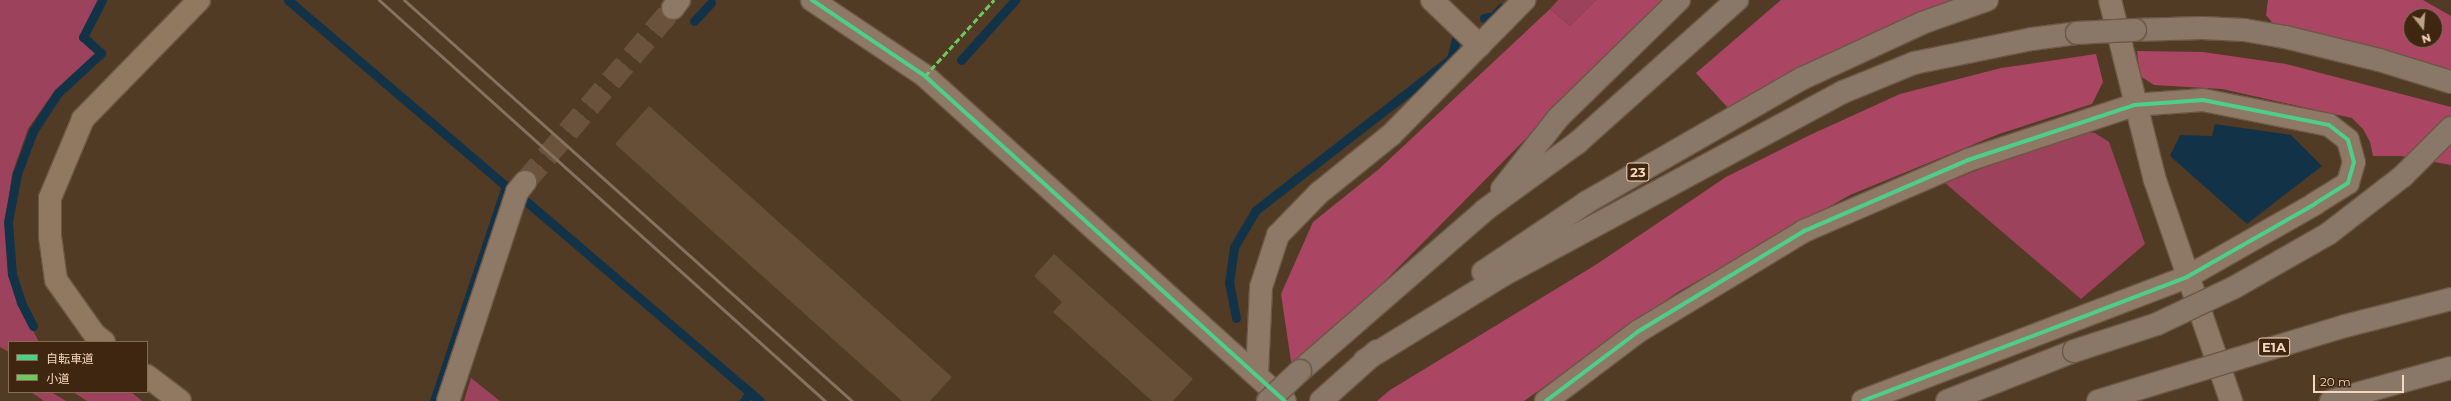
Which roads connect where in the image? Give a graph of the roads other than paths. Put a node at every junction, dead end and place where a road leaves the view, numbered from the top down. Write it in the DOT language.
graph roads {
  1 [pos="199,0"];
  2 [pos="812,0"];
  3 [pos="1432,0"];
  4 [pos="1524,0"];
  5 [pos="1679,0"];
  6 [pos="1737,0"];
  7 [pos="1987,0"];
  8 [pos="2110,0"];
  9 [pos="1480,46"];
  10 [pos="2451,82"];
  11 [pos="2134,105"];
  12 [pos="2451,128"];
  13 [pos="525,182"];
  14 [pos="1485,210"];
  15 [pos="2187,276"];
  16 [pos="2451,298"];
  17 [pos="103,341"];
  18 [pos="1365,360"];
  19 [pos="2451,368"];
  20 [pos="1257,373"];
  21 [pos="148,377"];
  22 [pos="1322,400"];
  23 [pos="180,401"];
  24 [pos="448,401"];
  25 [pos="1268,401"];
  26 [pos="1285,401"];
  27 [pos="1546,401"];
  28 [pos="1863,401"];
  29 [pos="1948,401"];
  30 [pos="2098,401"];
  31 [pos="2231,401"];
  32 [pos="2331,401"];
  1 -- 17 [label="street"];
  2 -- 20 [label="street"];
  3 -- 9 [label="street"];
  4 -- 9 [label="street"];
  5 -- 14 [label="highway"];
  6 -- 14 [label="highway"];
  7 -- 18 [label="highway, 23"];
  8 -- 11 [label="street"];
  9 -- 20 [label="street"];
  10 -- 18 [label="highway, bridge"];
  11 -- 15 [label="street"];
  11 -- 15 [label="street"];
  11 -- 27 [label="street"];
  12 -- 29 [label="highway, bridge"];
  13 -- 24 [label="street"];
  14 -- 25 [label="highway, bridge"];
  15 -- 28 [label="street"];
  15 -- 31 [label="street"];
  16 -- 30 [label="highway, E1A, bridge"];
  18 -- 22 [label="highway, 23"];
  19 -- 32 [label="highway"];
  20 -- 26 [label="street"];
  21 -- 23 [label="street"];
}
